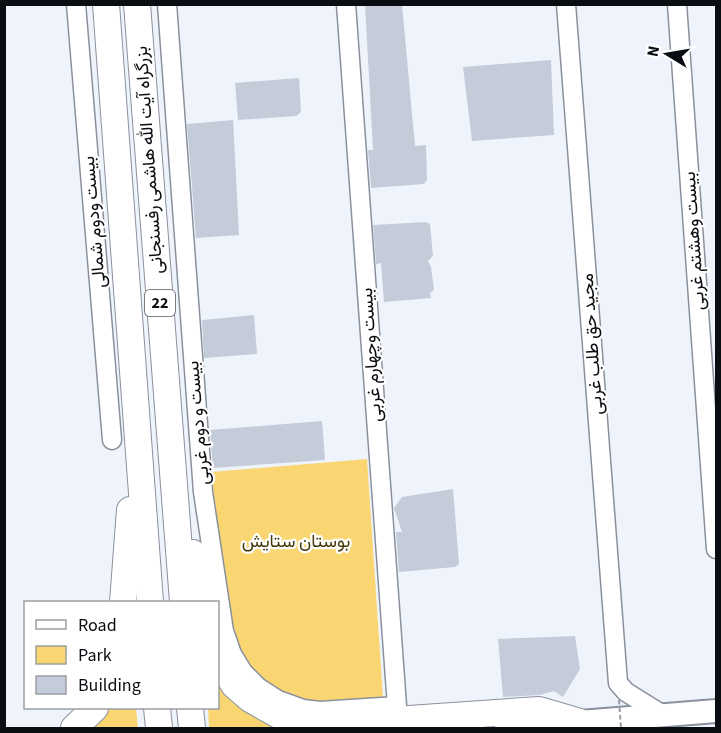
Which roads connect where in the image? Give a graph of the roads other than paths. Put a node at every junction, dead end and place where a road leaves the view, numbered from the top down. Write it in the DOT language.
graph roads {
  1 [pos="76,4"];
  2 [pos="106,4"];
  3 [pos="137,4"];
  4 [pos="166,4"];
  5 [pos="346,4"];
  6 [pos="566,4"];
  7 [pos="677,4"];
  8 [pos="136,423"];
  9 [pos="112,440"];
  10 [pos="172,460"];
  11 [pos="717,549"];
  12 [pos="123,601"];
  13 [pos="150,601"];
  14 [pos="183,601"];
  15 [pos="202,601"];
  16 [pos="219,659"];
  17 [pos="397,706"];
  18 [pos="94,709"];
  19 [pos="157,709"];
  20 [pos="190,709"];
  21 [pos="717,711"];
  22 [pos="663,715"];
  23 [pos="579,722"];
  24 [pos="74,729"];
  25 [pos="159,729"];
  26 [pos="192,729"];
  27 [pos="506,729"];
  1 -- 9 [label="street, بیست ودوم شمالی"];
  2 -- 8 [label="highway, بزرگراه آیت الله هاشمی رفسنجانی / 22"];
  3 -- 10 [label="highway, بزرگراه آیت الله هاشمی رفسنجانی / 22"];
  4 -- 17 [label="street, بیست و دوم غربی"];
  5 -- 17 [label="street, بیست وچهارم غربی"];
  6 -- 22 [label="street, مجید حق طلب غربی"];
  7 -- 11 [label="street, بیست وهشتم غربی"];
  8 -- 12 [label="highway"];
  8 -- 13 [label="highway, بزرگراه آیت الله هاشمی رفسنجانی / 22"];
  10 -- 14 [label="highway, بزرگراه آیت الله هاشمی رفسنجانی / 22"];
  10 -- 15 [label="highway"];
  16 -- 23 [label="highway"];
  18 -- 24 [label="highway"];
  19 -- 25 [label="highway"];
  20 -- 26 [label="highway"];
  21 -- 22 [label="main road"];
  22 -- 23 [label="main road"];
  23 -- 27 [label="main road"];
}
